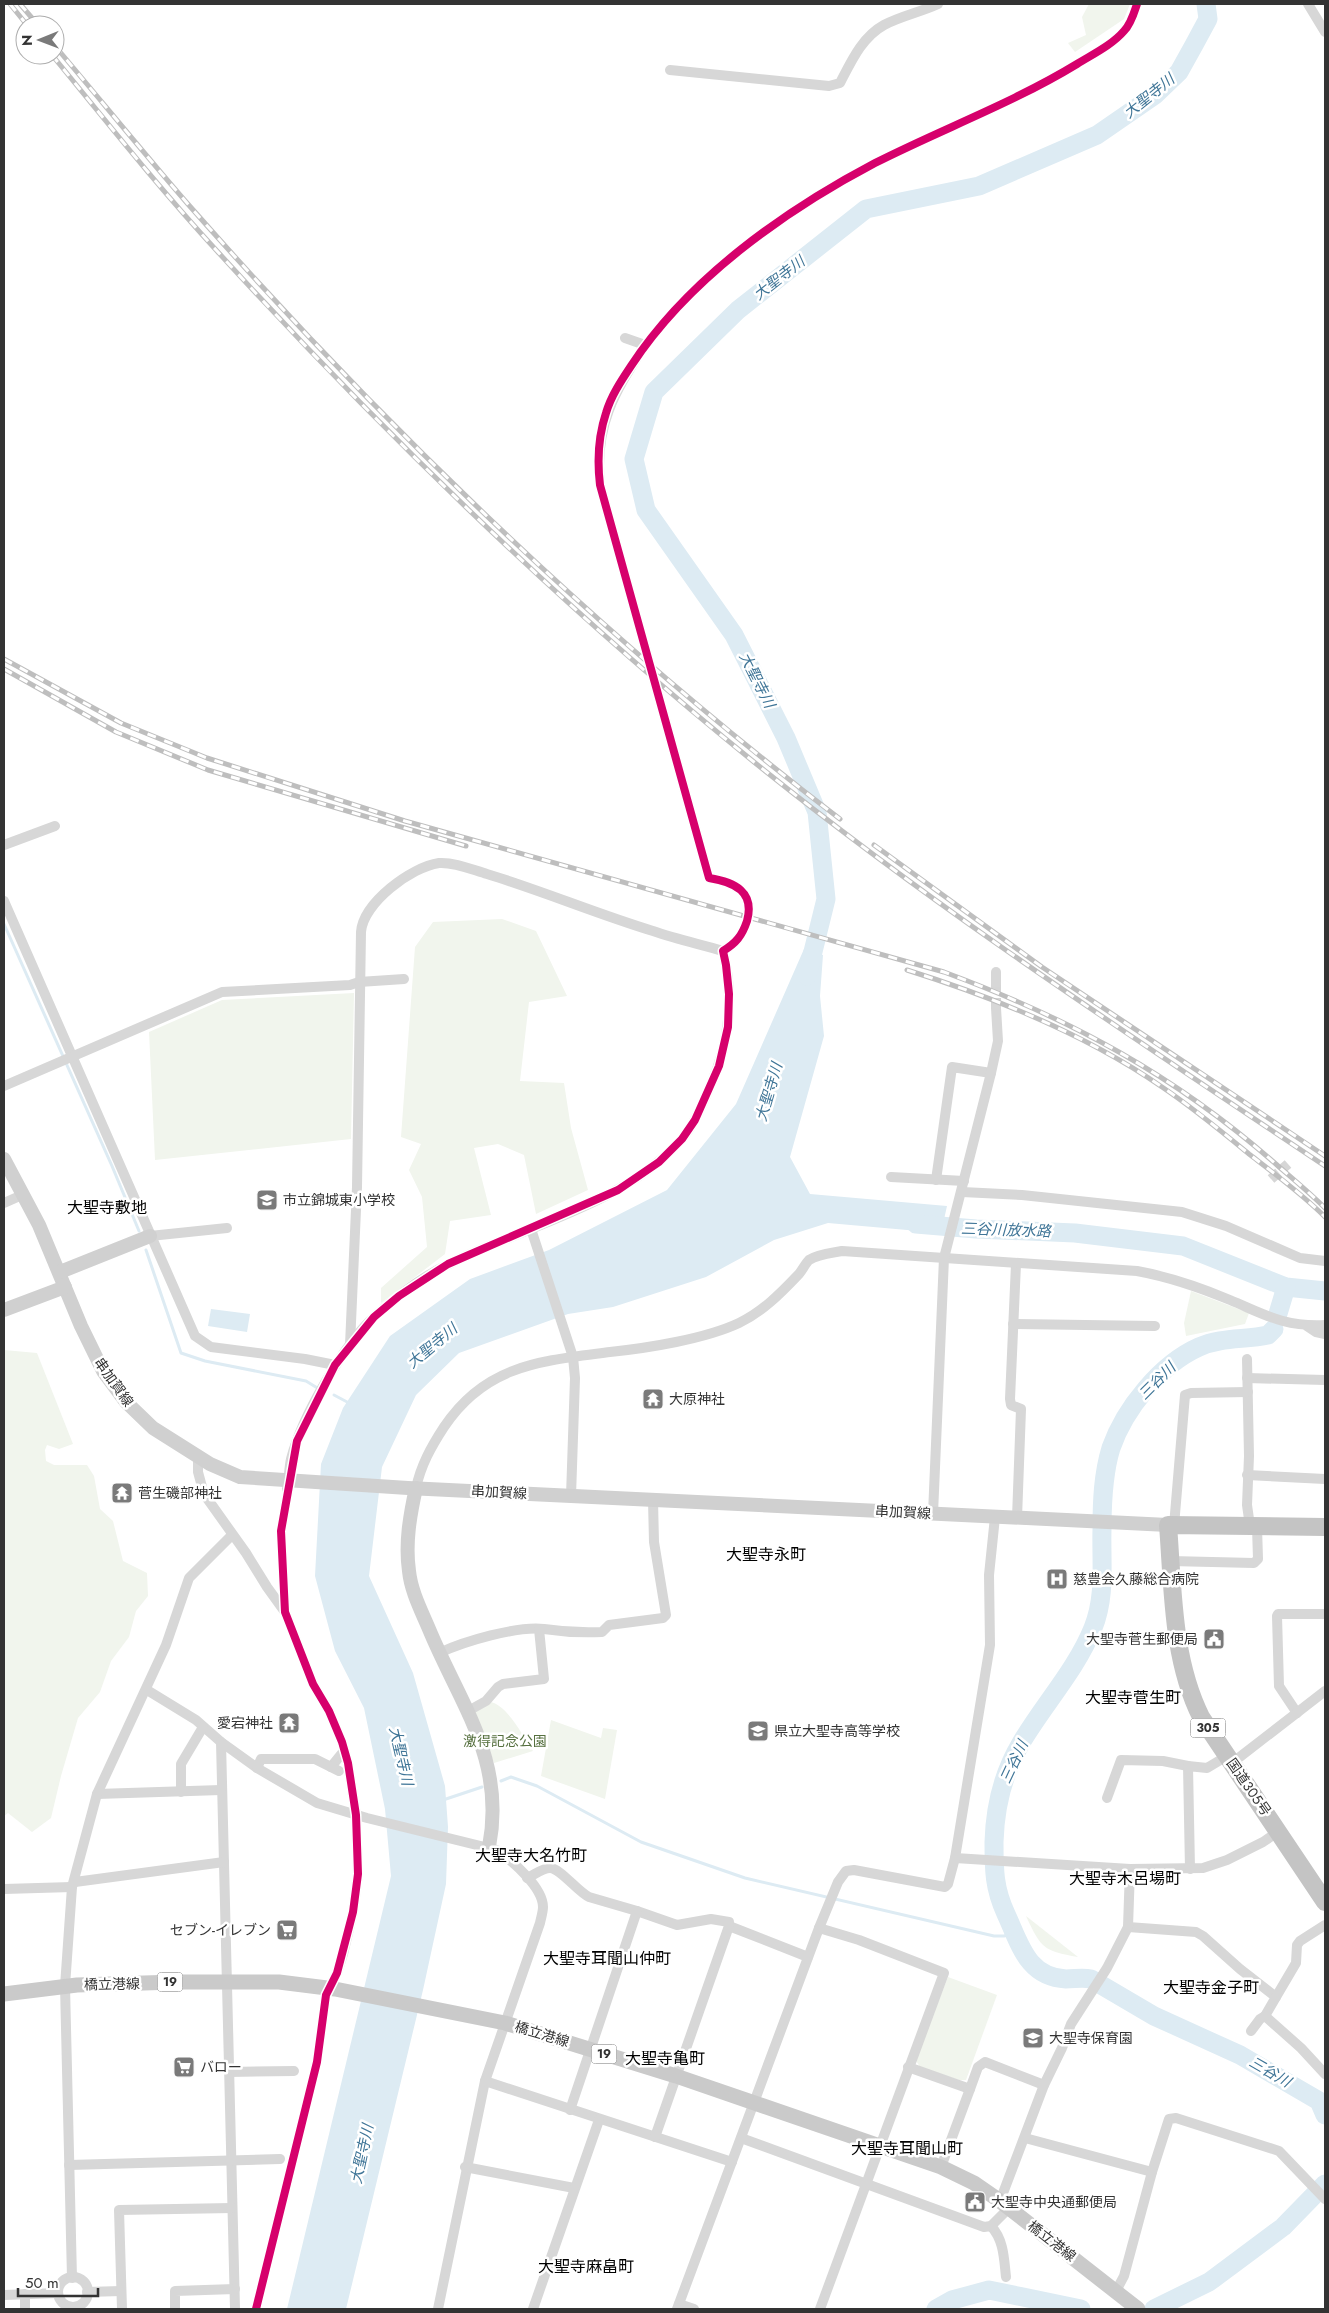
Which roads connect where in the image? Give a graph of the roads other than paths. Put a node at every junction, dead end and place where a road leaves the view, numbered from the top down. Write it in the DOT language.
graph roads {
  1 [pos="938,4"];
  2 [pos="1308,4"];
  3 [pos="1325,32"];
  4 [pos="670,70"];
  5 [pos="625,338"];
  6 [pos="55,826"];
  7 [pos="4,845"];
  8 [pos="4,901"];
  9 [pos="723,951"];
  10 [pos="404,979"];
  11 [pos="359,982"];
  12 [pos="996,1008"];
  13 [pos="68,1059"];
  14 [pos="991,1073"];
  15 [pos="4,1086"];
  16 [pos="4,1159"];
  17 [pos="890,1177"];
  18 [pos="936,1180"];
  19 [pos="962,1190"];
  20 [pos="22,1195"];
  21 [pos="4,1203"];
  22 [pos="227,1228"];
  23 [pos="531,1229"];
  24 [pos="150,1236"];
  25 [pos="945,1255"];
  26 [pos="1325,1261"];
  27 [pos="1016,1264"];
  28 [pos="60,1272"];
  29 [pos="65,1287"];
  30 [pos="4,1310"];
  31 [pos="1013,1324"];
  32 [pos="1325,1325"];
  33 [pos="1155,1326"];
  34 [pos="1307,1326"];
  35 [pos="1325,1334"];
  36 [pos="350,1344"];
  37 [pos="572,1352"];
  38 [pos="1247,1359"];
  39 [pos="335,1365"];
  40 [pos="1247,1378"];
  41 [pos="1325,1380"];
  42 [pos="1248,1392"];
  43 [pos="198,1456"];
  44 [pos="1247,1475"];
  45 [pos="1325,1479"];
  46 [pos="291,1483"];
  47 [pos="412,1488"];
  48 [pos="571,1496"];
  49 [pos="653,1500"];
  50 [pos="933,1514"];
  51 [pos="995,1516"];
  52 [pos="1017,1518"];
  53 [pos="1171,1525"];
  54 [pos="1253,1526"];
  55 [pos="1325,1527"];
  56 [pos="232,1535"];
  57 [pos="1170,1561"];
  58 [pos="1325,1614"];
  59 [pos="539,1629"];
  60 [pos="439,1653"];
  61 [pos="146,1690"];
  62 [pos="1325,1691"];
  63 [pos="468,1711"];
  64 [pos="1297,1713"];
  65 [pos="203,1727"];
  66 [pos="220,1742"];
  67 [pos="344,1751"];
  68 [pos="1230,1760"];
  69 [pos="1188,1766"];
  70 [pos="258,1768"];
  71 [pos="221,1790"];
  72 [pos="181,1792"];
  73 [pos="98,1794"];
  74 [pos="1107,1798"];
  75 [pos="356,1815"];
  76 [pos="1279,1831"];
  77 [pos="489,1847"];
  78 [pos="954,1858"];
  79 [pos="224,1862"];
  80 [pos="1190,1868"];
  81 [pos="1130,1869"];
  82 [pos="527,1878"];
  83 [pos="73,1884"];
  84 [pos="4,1889"];
  85 [pos="1325,1902"];
  86 [pos="637,1911"];
  87 [pos="820,1925"];
  88 [pos="1325,1925"];
  89 [pos="729,1926"];
  90 [pos="1128,1927"];
  91 [pos="808,1957"];
  92 [pos="226,1981"];
  93 [pos="65,1986"];
  94 [pos="332,1988"];
  95 [pos="4,1994"];
  96 [pos="1276,1997"];
  97 [pos="1265,2016"];
  98 [pos="505,2023"];
  99 [pos="1251,2031"];
  100 [pos="590,2050"];
  101 [pos="908,2067"];
  102 [pos="294,2071"];
  103 [pos="229,2072"];
  104 [pos="1325,2074"];
  105 [pos="676,2076"];
  106 [pos="485,2081"];
  107 [pos="1044,2085"];
  108 [pos="970,2089"];
  109 [pos="755,2102"];
  110 [pos="570,2110"];
  111 [pos="599,2120"];
  112 [pos="655,2137"];
  113 [pos="741,2138"];
  114 [pos="1025,2138"];
  115 [pos="880,2144"];
  116 [pos="280,2159"];
  117 [pos="231,2160"];
  118 [pos="732,2162"];
  119 [pos="69,2165"];
  120 [pos="465,2167"];
  121 [pos="941,2167"];
  122 [pos="1152,2172"];
  123 [pos="864,2184"];
  124 [pos="574,2188"];
  125 [pos="1325,2199"];
  126 [pos="1005,2204"];
  127 [pos="232,2208"];
  128 [pos="991,2226"];
  129 [pos="1006,2277"];
  130 [pos="72,2278"];
  131 [pos="235,2289"];
  132 [pos="121,2291"];
  133 [pos="88,2292"];
  134 [pos="58,2293"];
  135 [pos="25,2294"];
  136 [pos="4,2295"];
  137 [pos="1127,2300"];
  138 [pos="678,2306"];
  139 [pos="73,2308"];
  140 [pos="25,2309"];
  141 [pos="122,2309"];
  142 [pos="175,2309"];
  143 [pos="235,2309"];
  144 [pos="438,2309"];
  145 [pos="533,2309"];
  146 [pos="694,2309"];
  147 [pos="822,2309"];
  1 -- 4 [label="street"];
  2 -- 3 [label="street"];
  5 -- 9 [label="street"];
  6 -- 7 [label="street"];
  8 -- 13 [label="street"];
  9 -- 11 [label="street"];
  9 -- 23 [label="street"];
  10 -- 11 [label="street"];
  11 -- 13 [label="street"];
  11 -- 36 [label="street"];
  12 -- 14 [label="street"];
  13 -- 15 [label="street"];
  13 -- 24 [label="street"];
  14 -- 18 [label="street"];
  14 -- 19 [label="street"];
  16 -- 20 [label="main road, 串加賀線"];
  17 -- 18 [label="street"];
  18 -- 19 [label="street"];
  19 -- 25 [label="street"];
  19 -- 26 [label="street"];
  20 -- 21 [label="street"];
  20 -- 28 [label="main road, 串加賀線"];
  22 -- 24 [label="street"];
  23 -- 36 [label="street"];
  23 -- 37 [label="street"];
  24 -- 28 [label="main road"];
  24 -- 39 [label="street"];
  25 -- 27 [label="street"];
  25 -- 37 [label="street"];
  25 -- 50 [label="street"];
  27 -- 31 [label="street"];
  27 -- 34 [label="street"];
  28 -- 29 [label="main road, 串加賀線"];
  29 -- 30 [label="main road"];
  29 -- 43 [label="main road, 串加賀線"];
  31 -- 33 [label="street"];
  31 -- 52 [label="street"];
  32 -- 34 [label="street"];
  34 -- 35 [label="street"];
  36 -- 39 [label="street"];
  37 -- 47 [label="street"];
  37 -- 48 [label="street"];
  38 -- 40 [label="street"];
  39 -- 46 [label="street"];
  40 -- 41 [label="street"];
  40 -- 42 [label="street"];
  42 -- 44 [label="street"];
  42 -- 53 [label="street"];
  43 -- 46 [label="main road, 串加賀線"];
  43 -- 56 [label="street"];
  44 -- 45 [label="street"];
  44 -- 54 [label="street"];
  46 -- 47 [label="main road, 串加賀線"];
  47 -- 48 [label="main road, 串加賀線"];
  47 -- 60 [label="main road"];
  48 -- 49 [label="main road, 串加賀線"];
  49 -- 50 [label="main road, 串加賀線"];
  49 -- 59 [label="street"];
  50 -- 51 [label="main road, 串加賀線"];
  51 -- 52 [label="main road, 串加賀線"];
  51 -- 78 [label="street"];
  52 -- 53 [label="main road, 串加賀線"];
  53 -- 54 [label="highway"];
  53 -- 57 [label="highway, 国道305号 / 305"];
  54 -- 55 [label="highway"];
  54 -- 57 [label="street"];
  56 -- 61 [label="street"];
  56 -- 67 [label="street"];
  57 -- 68 [label="highway, 国道305号 / 305"];
  58 -- 64 [label="street"];
  59 -- 60 [label="street"];
  59 -- 63 [label="street"];
  60 -- 63 [label="main road"];
  61 -- 65 [label="street"];
  61 -- 73 [label="street"];
  62 -- 64 [label="street"];
  63 -- 77 [label="main road"];
  64 -- 68 [label="street"];
  65 -- 66 [label="street"];
  65 -- 72 [label="street"];
  66 -- 70 [label="street"];
  66 -- 71 [label="street"];
  67 -- 70 [label="street"];
  67 -- 75 [label="street"];
  68 -- 69 [label="street"];
  68 -- 76 [label="highway, 国道305号 / 305"];
  69 -- 74 [label="street"];
  69 -- 80 [label="street"];
  70 -- 75 [label="street"];
  71 -- 72 [label="street"];
  71 -- 79 [label="street"];
  72 -- 73 [label="street"];
  73 -- 83 [label="street"];
  75 -- 77 [label="street"];
  75 -- 94 [label="street"];
  76 -- 80 [label="street"];
  76 -- 85 [label="highway, 国道305号 / 305"];
  77 -- 82 [label="street"];
  78 -- 81 [label="street"];
  78 -- 87 [label="street"];
  79 -- 83 [label="street"];
  79 -- 92 [label="street"];
  80 -- 81 [label="street"];
  81 -- 90 [label="street"];
  82 -- 86 [label="street"];
  82 -- 98 [label="street"];
  83 -- 84 [label="street"];
  83 -- 93 [label="street"];
  86 -- 89 [label="street"];
  86 -- 100 [label="street"];
  87 -- 91 [label="street"];
  87 -- 101 [label="street"];
  88 -- 96 [label="street"];
  89 -- 91 [label="street"];
  89 -- 105 [label="street"];
  90 -- 96 [label="street"];
  90 -- 107 [label="street"];
  91 -- 109 [label="street"];
  92 -- 93 [label="main road, 橋立港線 / 19"];
  92 -- 94 [label="main road, 橋立港線 / 19"];
  92 -- 103 [label="street"];
  93 -- 95 [label="main road, 橋立港線 / 19"];
  93 -- 119 [label="street"];
  94 -- 98 [label="main road, 橋立港線 / 19"];
  96 -- 97 [label="street"];
  97 -- 99 [label="street"];
  97 -- 104 [label="street"];
  98 -- 100 [label="main road, 橋立港線 / 19"];
  98 -- 106 [label="street"];
  100 -- 105 [label="main road, 橋立港線 / 19"];
  100 -- 110 [label="street"];
  101 -- 108 [label="street"];
  101 -- 115 [label="street"];
  102 -- 103 [label="street"];
  103 -- 117 [label="street"];
  105 -- 109 [label="main road, 橋立港線 / 19"];
  105 -- 112 [label="street"];
  106 -- 110 [label="street"];
  106 -- 120 [label="street"];
  107 -- 108 [label="street"];
  107 -- 114 [label="street"];
  108 -- 121 [label="street"];
  109 -- 113 [label="street"];
  109 -- 115 [label="main road, 橋立港線 / 19"];
  110 -- 111 [label="street"];
  111 -- 112 [label="street"];
  111 -- 124 [label="street"];
  112 -- 118 [label="street"];
  113 -- 118 [label="street"];
  113 -- 123 [label="street"];
  114 -- 122 [label="street"];
  114 -- 126 [label="street"];
  115 -- 121 [label="main road, 橋立港線 / 19"];
  115 -- 123 [label="street"];
  116 -- 117 [label="street"];
  117 -- 119 [label="street"];
  117 -- 127 [label="street"];
  118 -- 138 [label="street"];
  119 -- 130 [label="street"];
  120 -- 124 [label="street"];
  120 -- 144 [label="street"];
  121 -- 126 [label="main road, 橋立港線 / 19"];
  122 -- 125 [label="street"];
  122 -- 137 [label="street"];
  123 -- 128 [label="street"];
  123 -- 147 [label="street"];
  124 -- 145 [label="street"];
  126 -- 128 [label="street"];
  126 -- 137 [label="main road, 橋立港線 / 19"];
  127 -- 131 [label="street"];
  127 -- 132 [label="street"];
  128 -- 129 [label="street"];
  130 -- 133 [label="street"];
  130 -- 134 [label="street"];
  131 -- 142 [label="street"];
  131 -- 143 [label="street"];
  132 -- 133 [label="street"];
  132 -- 141 [label="street"];
  133 -- 139 [label="street"];
  134 -- 135 [label="street"];
  134 -- 139 [label="street"];
  135 -- 136 [label="street"];
  135 -- 140 [label="street"];
  138 -- 146 [label="street"];
}
